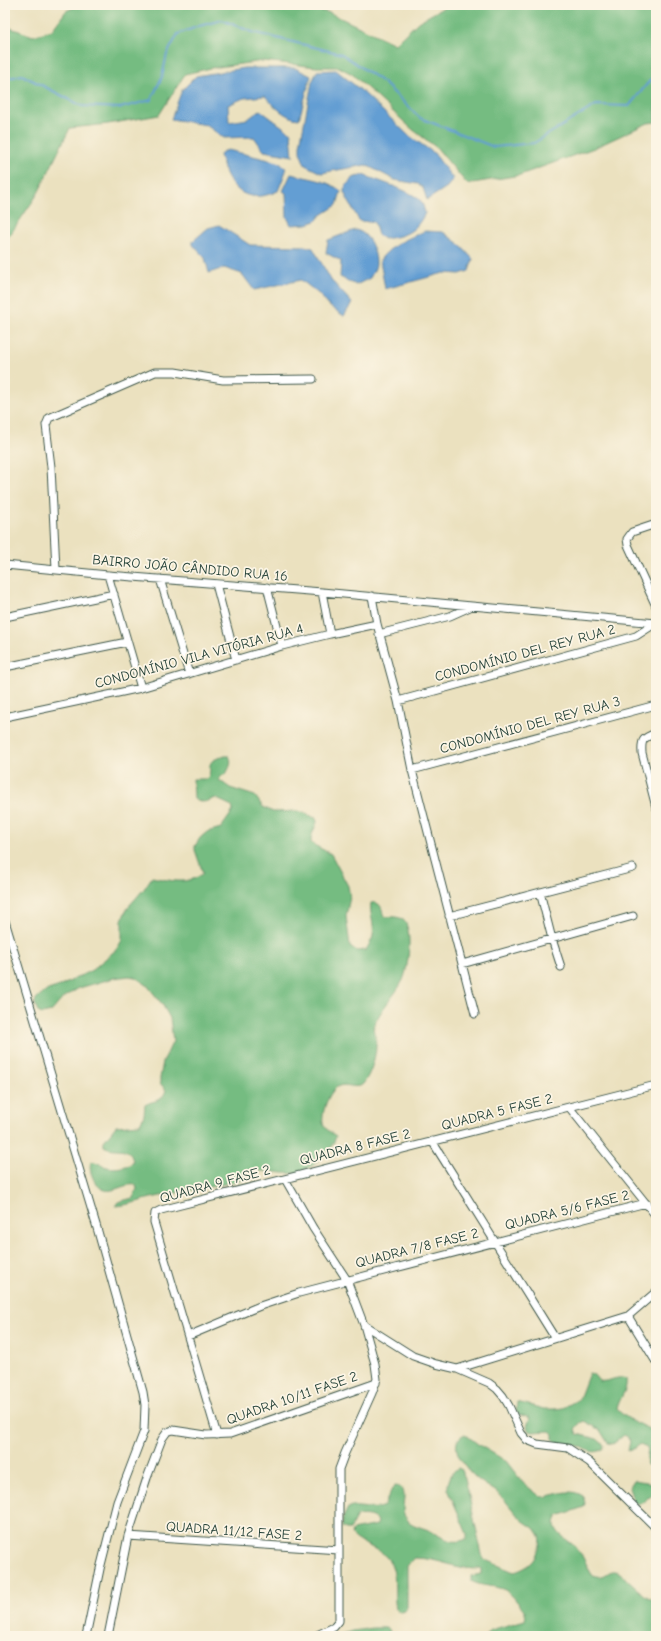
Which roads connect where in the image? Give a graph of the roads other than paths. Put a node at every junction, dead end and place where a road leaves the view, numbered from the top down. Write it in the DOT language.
graph roads {
  1 [pos="313,379"];
  2 [pos="656,524"];
  3 [pos="5,565"];
  4 [pos="56,569"];
  5 [pos="108,575"];
  6 [pos="160,579"];
  7 [pos="216,584"];
  8 [pos="267,587"];
  9 [pos="322,592"];
  10 [pos="114,594"];
  11 [pos="372,596"];
  12 [pos="656,606"];
  13 [pos="471,607"];
  14 [pos="5,617"];
  15 [pos="656,623"];
  16 [pos="377,624"];
  17 [pos="330,634"];
  18 [pos="379,634"];
  19 [pos="127,642"];
  20 [pos="282,646"];
  21 [pos="236,660"];
  22 [pos="5,667"];
  23 [pos="189,674"];
  24 [pos="141,688"];
  25 [pos="398,701"];
  26 [pos="656,705"];
  27 [pos="5,717"];
  28 [pos="656,733"];
  29 [pos="412,770"];
  30 [pos="656,807"];
  31 [pos="633,868"];
  32 [pos="540,892"];
  33 [pos="449,916"];
  34 [pos="633,916"];
  35 [pos="5,921"];
  36 [pos="552,939"];
  37 [pos="462,964"];
  38 [pos="561,967"];
  39 [pos="475,1014"];
  40 [pos="656,1085"];
  41 [pos="569,1107"];
  42 [pos="432,1142"];
  43 [pos="285,1179"];
  44 [pos="646,1203"];
  45 [pos="656,1216"];
  46 [pos="494,1242"];
  47 [pos="347,1280"];
  48 [pos="656,1292"];
  49 [pos="628,1316"];
  50 [pos="364,1325"];
  51 [pos="188,1336"];
  52 [pos="555,1338"];
  53 [pos="656,1362"];
  54 [pos="456,1369"];
  55 [pos="376,1383"];
  56 [pos="217,1435"];
  57 [pos="656,1528"];
  58 [pos="128,1536"];
  59 [pos="339,1550"];
  60 [pos="86,1636"];
  61 [pos="108,1636"];
  62 [pos="315,1636"];
  1 -- 4 [label="street"];
  2 -- 12 [label="street"];
  3 -- 4 [label="street, BAIRRO JOÃO CÂNDIDO RUA 16"];
  4 -- 5 [label="street, BAIRRO JOÃO CÂNDIDO RUA 16"];
  5 -- 6 [label="street, BAIRRO JOÃO CÂNDIDO RUA 16"];
  5 -- 10 [label="street"];
  6 -- 7 [label="street, BAIRRO JOÃO CÂNDIDO RUA 16"];
  6 -- 23 [label="street"];
  7 -- 8 [label="street, BAIRRO JOÃO CÂNDIDO RUA 16"];
  7 -- 21 [label="street"];
  8 -- 9 [label="street, BAIRRO JOÃO CÂNDIDO RUA 16"];
  8 -- 20 [label="street"];
  9 -- 11 [label="street, BAIRRO JOÃO CÂNDIDO RUA 16"];
  9 -- 17 [label="street"];
  10 -- 14 [label="street"];
  10 -- 19 [label="street"];
  11 -- 13 [label="street, BAIRRO JOÃO CÂNDIDO RUA 16"];
  11 -- 16 [label="street"];
  13 -- 15 [label="street, BAIRRO JOÃO CÂNDIDO RUA 16"];
  13 -- 18 [label="street"];
  15 -- 25 [label="street, CONDOMÍNIO DEL REY RUA 2"];
  16 -- 17 [label="street, CONDOMÍNIO VILA VITÓRIA RUA 4"];
  16 -- 18 [label="street"];
  17 -- 20 [label="street, CONDOMÍNIO VILA VITÓRIA RUA 4"];
  18 -- 25 [label="street"];
  19 -- 22 [label="street"];
  19 -- 24 [label="street"];
  20 -- 21 [label="street, CONDOMÍNIO VILA VITÓRIA RUA 4"];
  21 -- 23 [label="street, CONDOMÍNIO VILA VITÓRIA RUA 4"];
  23 -- 24 [label="street, CONDOMÍNIO VILA VITÓRIA RUA 4"];
  24 -- 27 [label="street, CONDOMÍNIO VILA VITÓRIA RUA 4"];
  25 -- 29 [label="street"];
  26 -- 29 [label="street, CONDOMÍNIO DEL REY RUA 3"];
  28 -- 30 [label="street"];
  29 -- 33 [label="street"];
  31 -- 32 [label="street"];
  32 -- 33 [label="street"];
  32 -- 36 [label="street"];
  33 -- 37 [label="street"];
  34 -- 36 [label="street"];
  35 -- 60 [label="street"];
  36 -- 37 [label="street"];
  36 -- 38 [label="street"];
  37 -- 39 [label="street"];
  40 -- 41 [label="street, QUADRA 5 FASE 2"];
  41 -- 42 [label="street, QUADRA 5 FASE 2"];
  41 -- 44 [label="street"];
  42 -- 43 [label="street, QUADRA 8 FASE 2"];
  42 -- 46 [label="street"];
  43 -- 47 [label="street"];
  43 -- 51 [label="street, QUADRA 9 FASE 2"];
  44 -- 45 [label="street"];
  44 -- 46 [label="street, QUADRA 5/6 FASE 2"];
  46 -- 47 [label="street, QUADRA 7/8 FASE 2"];
  46 -- 52 [label="street"];
  47 -- 50 [label="street"];
  47 -- 51 [label="street, QUADRA 7/8 FASE 2"];
  48 -- 49 [label="street"];
  49 -- 52 [label="street"];
  49 -- 53 [label="street"];
  50 -- 54 [label="street"];
  50 -- 55 [label="street"];
  51 -- 56 [label="street"];
  52 -- 54 [label="street"];
  54 -- 57 [label="street"];
  55 -- 56 [label="street, QUADRA 10/11 FASE 2"];
  55 -- 59 [label="street"];
  56 -- 58 [label="street, QUADRA 10/11 FASE 2"];
  58 -- 59 [label="street, QUADRA 11/12 FASE 2"];
  58 -- 61 [label="street, QUADRA 10/11 FASE 2"];
  59 -- 62 [label="street"];
}
